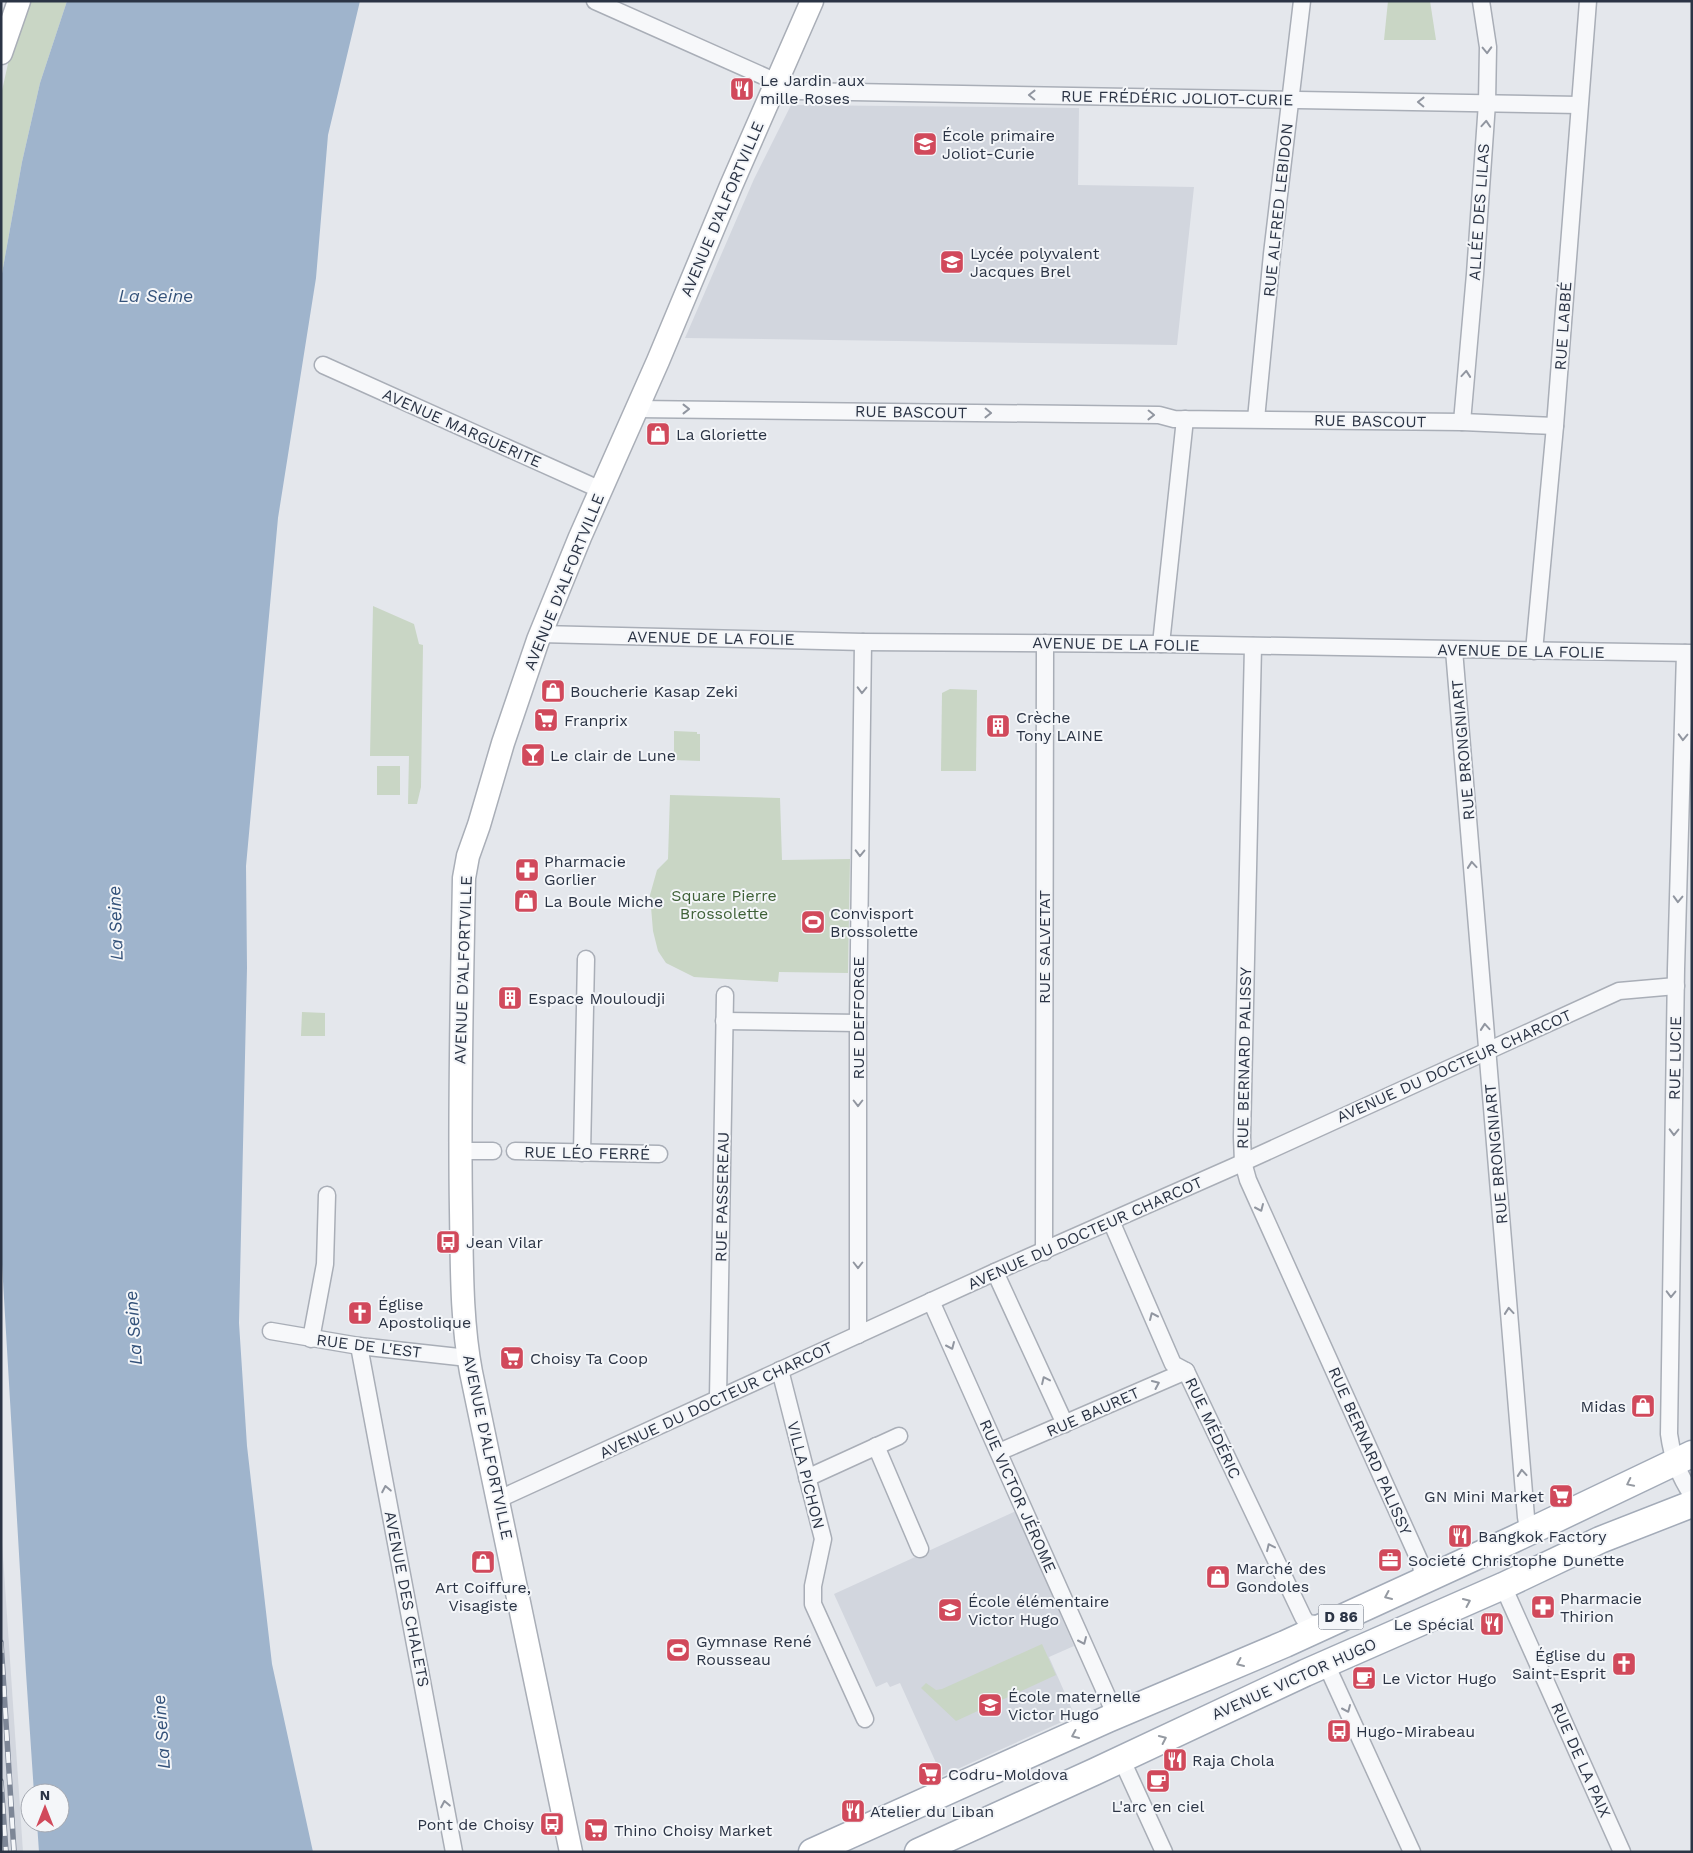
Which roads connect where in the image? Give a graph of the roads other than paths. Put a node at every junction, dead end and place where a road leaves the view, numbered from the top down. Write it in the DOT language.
graph roads {
  1 [pos="19,1"];
  2 [pos="595,1"];
  3 [pos="812,1"];
  4 [pos="1302,1"];
  5 [pos="1481,1"];
  6 [pos="1588,1"];
  7 [pos="1,53"];
  8 [pos="777,83"];
  9 [pos="1290,101"];
  10 [pos="1487,103"];
  11 [pos="1579,105"];
  12 [pos="323,365"];
  13 [pos="637,409"];
  14 [pos="1186,419"];
  15 [pos="1256,419"];
  16 [pos="1462,422"];
  17 [pos="1555,426"];
  18 [pos="601,490"];
  19 [pos="540,634"];
  20 [pos="863,642"];
  21 [pos="1045,643"];
  22 [pos="1161,644"];
  23 [pos="1253,646"];
  24 [pos="1454,650"];
  25 [pos="1534,651"];
  26 [pos="1688,653"];
  27 [pos="586,959"];
  28 [pos="1676,986"];
  29 [pos="725,995"];
  30 [pos="724,1021"];
  31 [pos="858,1023"];
  32 [pos="1487,1051"];
  33 [pos="459,1151"];
  34 [pos="493,1151"];
  35 [pos="516,1151"];
  36 [pos="582,1153"];
  37 [pos="659,1154"];
  38 [pos="1243,1162"];
  39 [pos="327,1195"];
  40 [pos="1111,1221"];
  41 [pos="1044,1252"];
  42 [pos="995,1272"];
  43 [pos="931,1302"];
  44 [pos="270,1331"];
  45 [pos="858,1335"];
  46 [pos="311,1339"];
  47 [pos="359,1346"];
  48 [pos="468,1358"];
  49 [pos="780,1370"];
  50 [pos="1186,1370"];
  51 [pos="718,1398"];
  52 [pos="1065,1424"];
  53 [pos="899,1436"];
  54 [pos="876,1446"];
  55 [pos="999,1452"];
  56 [pos="1683,1458"];
  57 [pos="807,1478"];
  58 [pos="1692,1495"];
  59 [pos="499,1499"];
  60 [pos="1692,1504"];
  61 [pos="1542,1526"];
  62 [pos="920,1549"];
  63 [pos="1421,1582"];
  64 [pos="1503,1586"];
  65 [pos="1324,1625"];
  66 [pos="1326,1664"];
  67 [pos="866,1719"];
  68 [pos="1108,1719"];
  69 [pos="1128,1756"];
  70 [pos="1005,1766"];
  71 [pos="1007,1810"];
  72 [pos="947,1815"];
  73 [pos="572,1850"];
  74 [pos="454,1852"];
  75 [pos="812,1852"];
  76 [pos="836,1852"];
  77 [pos="896,1852"];
  78 [pos="918,1852"];
  79 [pos="1164,1852"];
  80 [pos="1412,1852"];
  81 [pos="1622,1852"];
  1 -- 7 [label="main road"];
  2 -- 8 [label="street, RUE FRÉDÉRIC JOLIOT-CURIE"];
  3 -- 8 [label="main road, AVENUE D'ALFORTVILLE"];
  4 -- 9 [label="street, RUE ALFRED LEBIDON"];
  5 -- 10 [label="street, ALLÉE DES LILAS, one-way"];
  6 -- 11 [label="street, RUE LABBÉ"];
  9 -- 8 [label="street, RUE FRÉDÉRIC JOLIOT-CURIE, one-way"];
  8 -- 13 [label="main road, AVENUE D'ALFORTVILLE"];
  10 -- 9 [label="street, RUE FRÉDÉRIC JOLIOT-CURIE, one-way"];
  9 -- 15 [label="street, RUE ALFRED LEBIDON"];
  10 -- 11 [label="street, RUE FRÉDÉRIC JOLIOT-CURIE"];
  16 -- 10 [label="street, ALLÉE DES LILAS, one-way"];
  11 -- 17 [label="street, RUE LABBÉ"];
  12 -- 18 [label="street, AVENUE MARGUERITE"];
  13 -- 14 [label="street, RUE BASCOUT, one-way"];
  13 -- 18 [label="main road, AVENUE D'ALFORTVILLE"];
  14 -- 15 [label="street, RUE BASCOUT"];
  14 -- 22 [label="street"];
  15 -- 16 [label="street, RUE BASCOUT"];
  16 -- 17 [label="street, RUE BASCOUT"];
  17 -- 25 [label="street, RUE LABBÉ"];
  18 -- 19 [label="main road, AVENUE D'ALFORTVILLE"];
  19 -- 20 [label="street, AVENUE DE LA FOLIE"];
  19 -- 33 [label="main road, AVENUE D'ALFORTVILLE"];
  20 -- 21 [label="street, AVENUE DE LA FOLIE"];
  20 -- 31 [label="street, RUE DEFFORGE, one-way"];
  21 -- 22 [label="street, AVENUE DE LA FOLIE"];
  21 -- 41 [label="street, RUE SALVETAT"];
  22 -- 23 [label="street, AVENUE DE LA FOLIE"];
  23 -- 24 [label="street, AVENUE DE LA FOLIE"];
  23 -- 38 [label="street, RUE BERNARD PALISSY"];
  24 -- 25 [label="street, AVENUE DE LA FOLIE"];
  32 -- 24 [label="street, RUE BRONGNIART, one-way"];
  25 -- 26 [label="street, AVENUE DE LA FOLIE"];
  26 -- 28 [label="street, RUE LUCIE, one-way"];
  27 -- 36 [label="street"];
  28 -- 32 [label="street, AVENUE DU DOCTEUR CHARCOT"];
  28 -- 56 [label="street, RUE LUCIE, one-way"];
  29 -- 30 [label="street, RUE PASSEREAU"];
  30 -- 31 [label="street"];
  30 -- 51 [label="street, RUE PASSEREAU"];
  31 -- 45 [label="street, RUE DEFFORGE, one-way"];
  32 -- 38 [label="street, AVENUE DU DOCTEUR CHARCOT"];
  61 -- 32 [label="street, RUE BRONGNIART, one-way"];
  33 -- 34 [label="street"];
  33 -- 48 [label="main road, AVENUE D'ALFORTVILLE"];
  35 -- 36 [label="street, RUE LÉO FERRÉ"];
  36 -- 37 [label="street, RUE LÉO FERRÉ"];
  38 -- 40 [label="street, AVENUE DU DOCTEUR CHARCOT"];
  38 -- 63 [label="street, RUE BERNARD PALISSY, one-way"];
  39 -- 46 [label="street"];
  40 -- 41 [label="street, AVENUE DU DOCTEUR CHARCOT"];
  50 -- 40 [label="street, RUE MÉDÉRIC, one-way"];
  41 -- 42 [label="street, AVENUE DU DOCTEUR CHARCOT"];
  42 -- 43 [label="street, AVENUE DU DOCTEUR CHARCOT"];
  52 -- 42 [label="street, one-way"];
  43 -- 45 [label="street, AVENUE DU DOCTEUR CHARCOT"];
  43 -- 55 [label="street, RUE VICTOR JÉROME, one-way"];
  44 -- 46 [label="street, RUE DE L'EST"];
  45 -- 49 [label="street, AVENUE DU DOCTEUR CHARCOT"];
  46 -- 47 [label="street, RUE DE L'EST"];
  47 -- 48 [label="street, RUE DE L'EST"];
  74 -- 47 [label="street, AVENUE DES CHALETS, one-way"];
  48 -- 59 [label="main road, AVENUE D'ALFORTVILLE"];
  49 -- 51 [label="street, AVENUE DU DOCTEUR CHARCOT"];
  49 -- 57 [label="street, VILLA PICHON"];
  52 -- 50 [label="street, RUE BAURET, one-way"];
  65 -- 50 [label="street, RUE MÉDÉRIC, one-way"];
  51 -- 59 [label="street, AVENUE DU DOCTEUR CHARCOT"];
  52 -- 55 [label="street, RUE BAURET"];
  53 -- 54 [label="street"];
  54 -- 57 [label="street"];
  54 -- 62 [label="street"];
  55 -- 68 [label="street, RUE VICTOR JÉROME, one-way"];
  56 -- 58 [label="street, RUE LUCIE"];
  56 -- 61 [label="main road, AVENUE VICTOR HUGO / D 86, one-way"];
  57 -- 67 [label="street, VILLA PICHON"];
  59 -- 73 [label="main road, AVENUE D'ALFORTVILLE"];
  60 -- 64 [label="main road, AVENUE VICTOR HUGO / D 86"];
  61 -- 63 [label="main road, AVENUE VICTOR HUGO / D 86"];
  63 -- 65 [label="main road, AVENUE VICTOR HUGO / D 86, one-way"];
  66 -- 64 [label="main road, AVENUE VICTOR HUGO / D 86, one-way"];
  64 -- 81 [label="street, RUE DE LA PAIX"];
  65 -- 68 [label="main road, AVENUE VICTOR HUGO / D 86, one-way"];
  69 -- 66 [label="main road, AVENUE VICTOR HUGO / D 86, one-way"];
  66 -- 80 [label="street, one-way"];
  68 -- 70 [label="main road, AVENUE VICTOR HUGO / D 86, one-way"];
  69 -- 71 [label="main road, AVENUE VICTOR HUGO / D 86"];
  69 -- 79 [label="street"];
  70 -- 72 [label="main road, AVENUE VICTOR HUGO / D 86"];
  70 -- 75 [label="main road, AVENUE VICTOR HUGO / D 86"];
  71 -- 72 [label="main road, AVENUE VICTOR HUGO / D 86"];
  71 -- 78 [label="main road, AVENUE VICTOR HUGO / D 86"];
  72 -- 76 [label="main road, AVENUE VICTOR HUGO / D 86"];
  72 -- 77 [label="main road, AVENUE VICTOR HUGO / D 86"];
}
